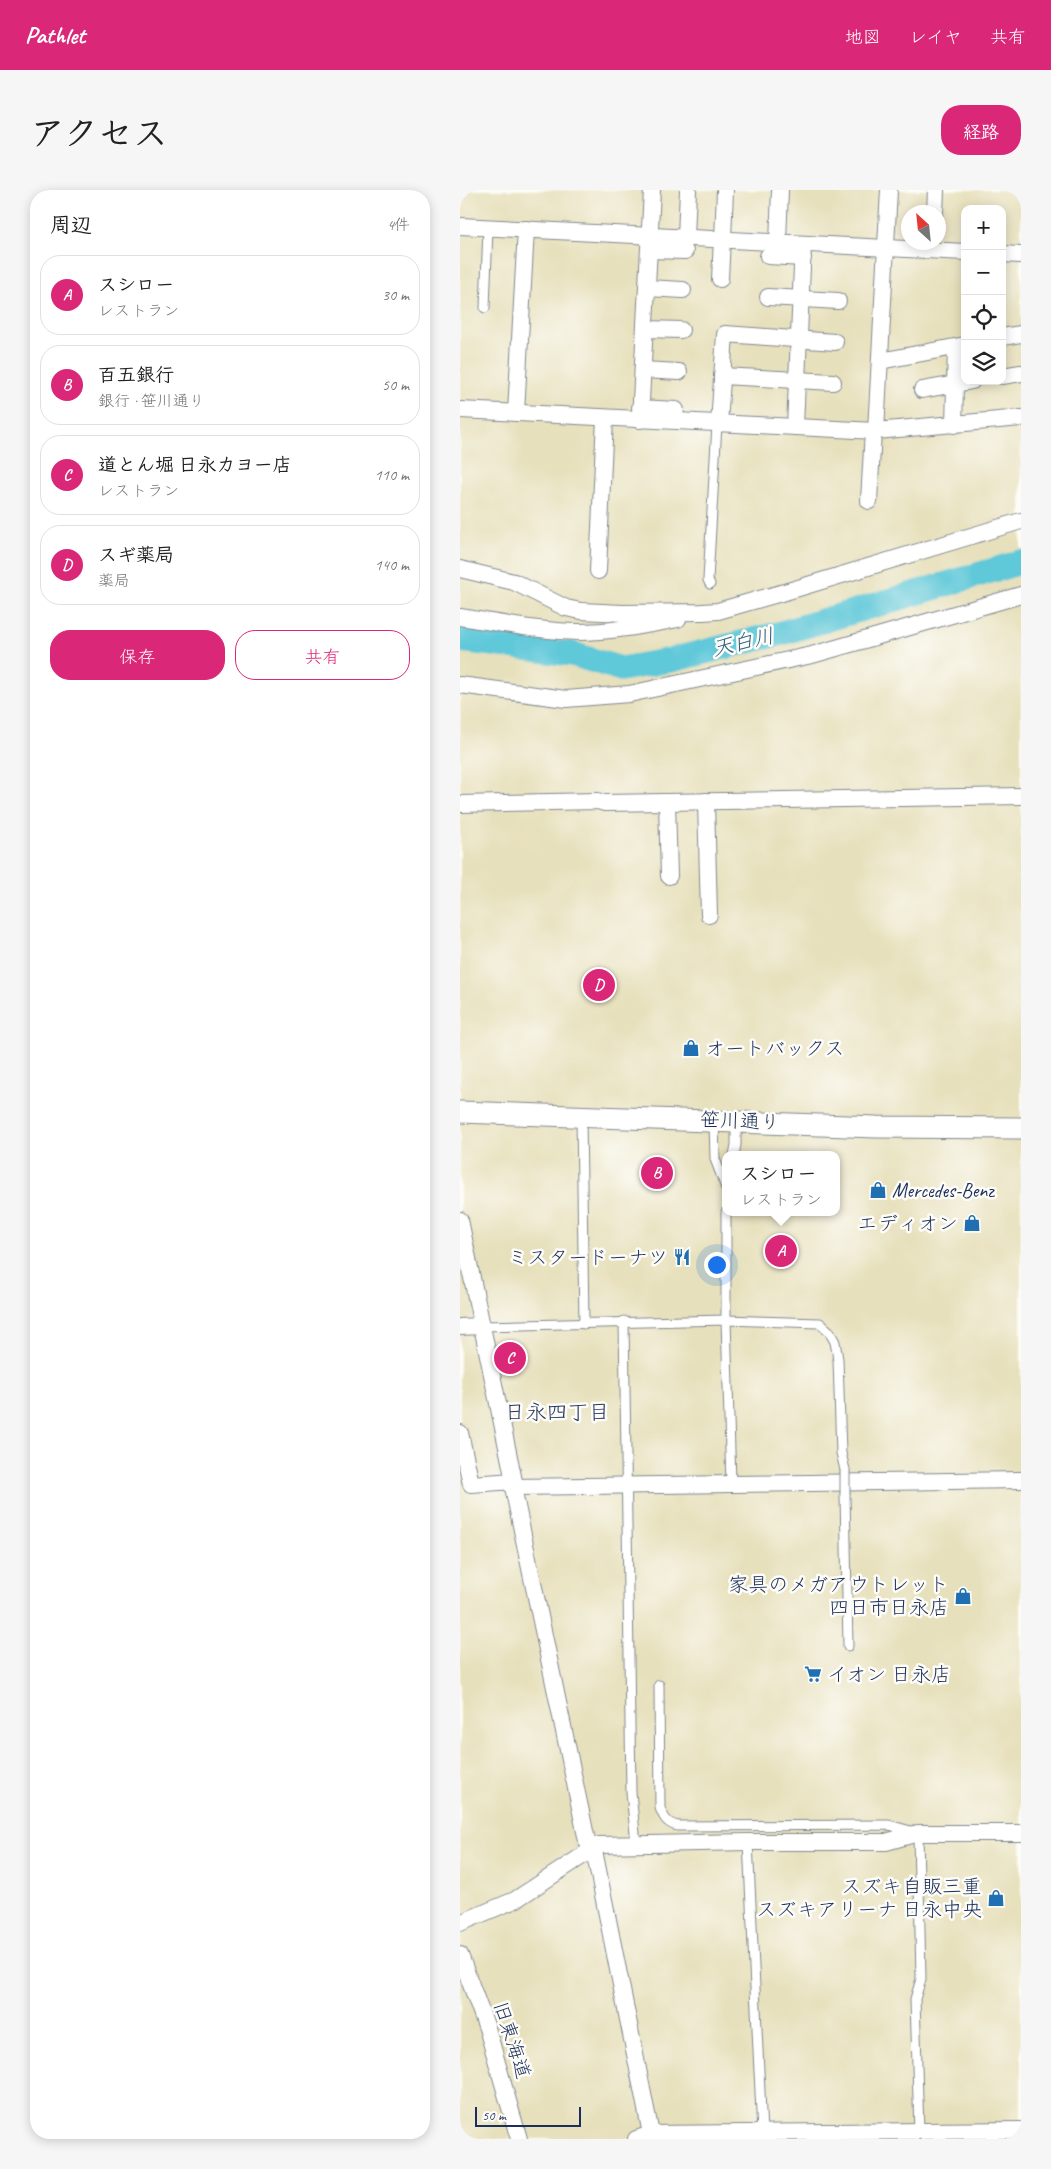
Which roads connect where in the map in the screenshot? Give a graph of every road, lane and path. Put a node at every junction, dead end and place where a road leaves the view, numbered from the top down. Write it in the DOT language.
graph roads {
  1 [pos="652,190"];
  2 [pos="688,190"];
  3 [pos="726,190"];
  4 [pos="780,190"];
  5 [pos="889,190"];
  6 [pos="936,190"];
  7 [pos="935,205"];
  8 [pos="460,226"];
  9 [pos="488,228"];
  10 [pos="526,229"];
  11 [pos="723,239"];
  12 [pos="778,242"];
  13 [pos="650,243"];
  14 [pos="685,244"];
  15 [pos="901,247"];
  16 [pos="886,248"];
  17 [pos="946,248"];
  18 [pos="803,251"];
  19 [pos="961,251"];
  20 [pos="1006,254"];
  21 [pos="1021,255"];
  22 [pos="768,256"];
  23 [pos="720,279"];
  24 [pos="647,288"];
  25 [pos="683,290"];
  26 [pos="768,298"];
  27 [pos="801,299"];
  28 [pos="838,301"];
  29 [pos="485,308"];
  30 [pos="645,329"];
  31 [pos="681,330"];
  32 [pos="1021,334"];
  33 [pos="1006,336"];
  34 [pos="799,340"];
  35 [pos="835,342"];
  36 [pos="961,346"];
  37 [pos="880,360"];
  38 [pos="643,370"];
  39 [pos="679,372"];
  40 [pos="1021,373"];
  41 [pos="1006,375"];
  42 [pos="722,376"];
  43 [pos="797,380"];
  44 [pos="833,382"];
  45 [pos="961,383"];
  46 [pos="955,384"];
  47 [pos="922,390"];
  48 [pos="460,410"];
  49 [pos="676,410"];
  50 [pos="516,413"];
  51 [pos="640,414"];
  52 [pos="605,418"];
  53 [pos="1021,418"];
  54 [pos="718,424"];
  55 [pos="954,425"];
  56 [pos="794,427"];
  57 [pos="874,431"];
  58 [pos="869,501"];
  59 [pos="1021,521"];
  60 [pos="460,569"];
  61 [pos="598,571"];
  62 [pos="710,584"];
  63 [pos="1021,594"];
  64 [pos="702,612"];
  65 [pos="460,617"];
  66 [pos="460,685"];
  67 [pos="1021,796"];
  68 [pos="706,801"];
  69 [pos="667,802"];
  70 [pos="460,804"];
  71 [pos="669,876"];
  72 [pos="709,915"];
  73 [pos="460,1112"];
  74 [pos="581,1115"];
  75 [pos="714,1121"];
  76 [pos="736,1121"];
  77 [pos="1021,1128"];
  78 [pos="735,1151"];
  79 [pos="722,1178"];
  80 [pos="726,1216"];
  81 [pos="460,1220"];
  82 [pos="726,1320"];
  83 [pos="624,1321"];
  84 [pos="584,1324"];
  85 [pos="481,1326"];
  86 [pos="460,1327"];
  87 [pos="460,1433"];
  88 [pos="1021,1480"];
  89 [pos="513,1484"];
  90 [pos="731,1484"];
  91 [pos="626,1485"];
  92 [pos="848,1646"];
  93 [pos="659,1685"];
  94 [pos="918,1833"];
  95 [pos="1021,1833"];
  96 [pos="748,1842"];
  97 [pos="636,1844"];
  98 [pos="592,1850"];
  99 [pos="460,1922"];
  100 [pos="460,1956"];
  101 [pos="1021,2130"];
  102 [pos="919,2132"];
  103 [pos="762,2133"];
  104 [pos="643,2136"];
  105 [pos="519,2139"];
  1 -- 13 [label="street"];
  2 -- 14 [label="street"];
  3 -- 11 [label="street"];
  4 -- 12 [label="street"];
  5 -- 16 [label="street"];
  6 -- 7 [label="street"];
  8 -- 9 [label="street"];
  9 -- 10 [label="street"];
  9 -- 29 [label="lane"];
  10 -- 13 [label="street"];
  10 -- 50 [label="street"];
  11 -- 12 [label="street"];
  11 -- 14 [label="street"];
  11 -- 23 [label="street"];
  12 -- 18 [label="street"];
  13 -- 14 [label="street"];
  13 -- 24 [label="street"];
  15 -- 16 [label="street"];
  16 -- 18 [label="street"];
  16 -- 37 [label="street"];
  17 -- 19 [label="street"];
  18 -- 22 [label="street"];
  18 -- 27 [label="street"];
  20 -- 21 [label="street"];
  24 -- 25 [label="street"];
  24 -- 30 [label="street"];
  26 -- 27 [label="street"];
  27 -- 28 [label="street"];
  27 -- 34 [label="street"];
  30 -- 31 [label="street"];
  30 -- 38 [label="street"];
  32 -- 33 [label="street"];
  34 -- 35 [label="street"];
  34 -- 42 [label="street"];
  34 -- 43 [label="street"];
  36 -- 37 [label="street"];
  36 -- 46 [label="street"];
  37 -- 57 [label="street"];
  38 -- 39 [label="street"];
  38 -- 51 [label="street"];
  40 -- 41 [label="street"];
  42 -- 43 [label="street"];
  42 -- 54 [label="street"];
  43 -- 44 [label="street"];
  43 -- 56 [label="street"];
  45 -- 46 [label="street"];
  46 -- 47 [label="street"];
  46 -- 55 [label="street"];
  48 -- 50 [label="street"];
  49 -- 51 [label="street"];
  50 -- 52 [label="street"];
  51 -- 52 [label="street"];
  51 -- 54 [label="street"];
  52 -- 61 [label="street"];
  53 -- 55 [label="street"];
  54 -- 56 [label="street"];
  54 -- 62 [label="lane"];
  55 -- 57 [label="street"];
  56 -- 57 [label="street"];
  57 -- 58 [label="street"];
  59 -- 64 [label="street"];
  60 -- 64 [label="street"];
  63 -- 66 [label="street"];
  64 -- 65 [label="street"];
  67 -- 68 [label="street"];
  68 -- 69 [label="street"];
  68 -- 72 [label="street"];
  69 -- 70 [label="street"];
  69 -- 71 [label="street"];
  73 -- 74 [label="street, 笹川通り"];
  74 -- 75 [label="street, 笹川通り"];
  74 -- 84 [label="lane"];
  75 -- 76 [label="street, 笹川通り"];
  75 -- 79 [label="lane"];
  76 -- 77 [label="street, 笹川通り"];
  76 -- 78 [label="lane"];
  80 -- 82 [label="lane"];
  81 -- 85 [label="street"];
  82 -- 83 [label="lane"];
  82 -- 90 [label="lane"];
  82 -- 92 [label="lane, bridge"];
  83 -- 84 [label="lane"];
  83 -- 91 [label="lane"];
  84 -- 85 [label="lane"];
  85 -- 86 [label="street"];
  85 -- 89 [label="street"];
  87 -- 89 [label="street"];
  88 -- 90 [label="street"];
  89 -- 91 [label="street"];
  89 -- 98 [label="street"];
  90 -- 91 [label="street"];
  91 -- 97 [label="lane"];
  93 -- 94 [label="lane"];
  94 -- 95 [label="street"];
  94 -- 96 [label="street"];
  94 -- 102 [label="lane"];
  96 -- 97 [label="street"];
  96 -- 103 [label="lane"];
  97 -- 98 [label="street"];
  98 -- 99 [label="street"];
  98 -- 104 [label="street"];
  100 -- 105 [label="street, 旧東海道"];
  101 -- 102 [label="street"];
  102 -- 103 [label="street"];
  103 -- 104 [label="street"];
}
